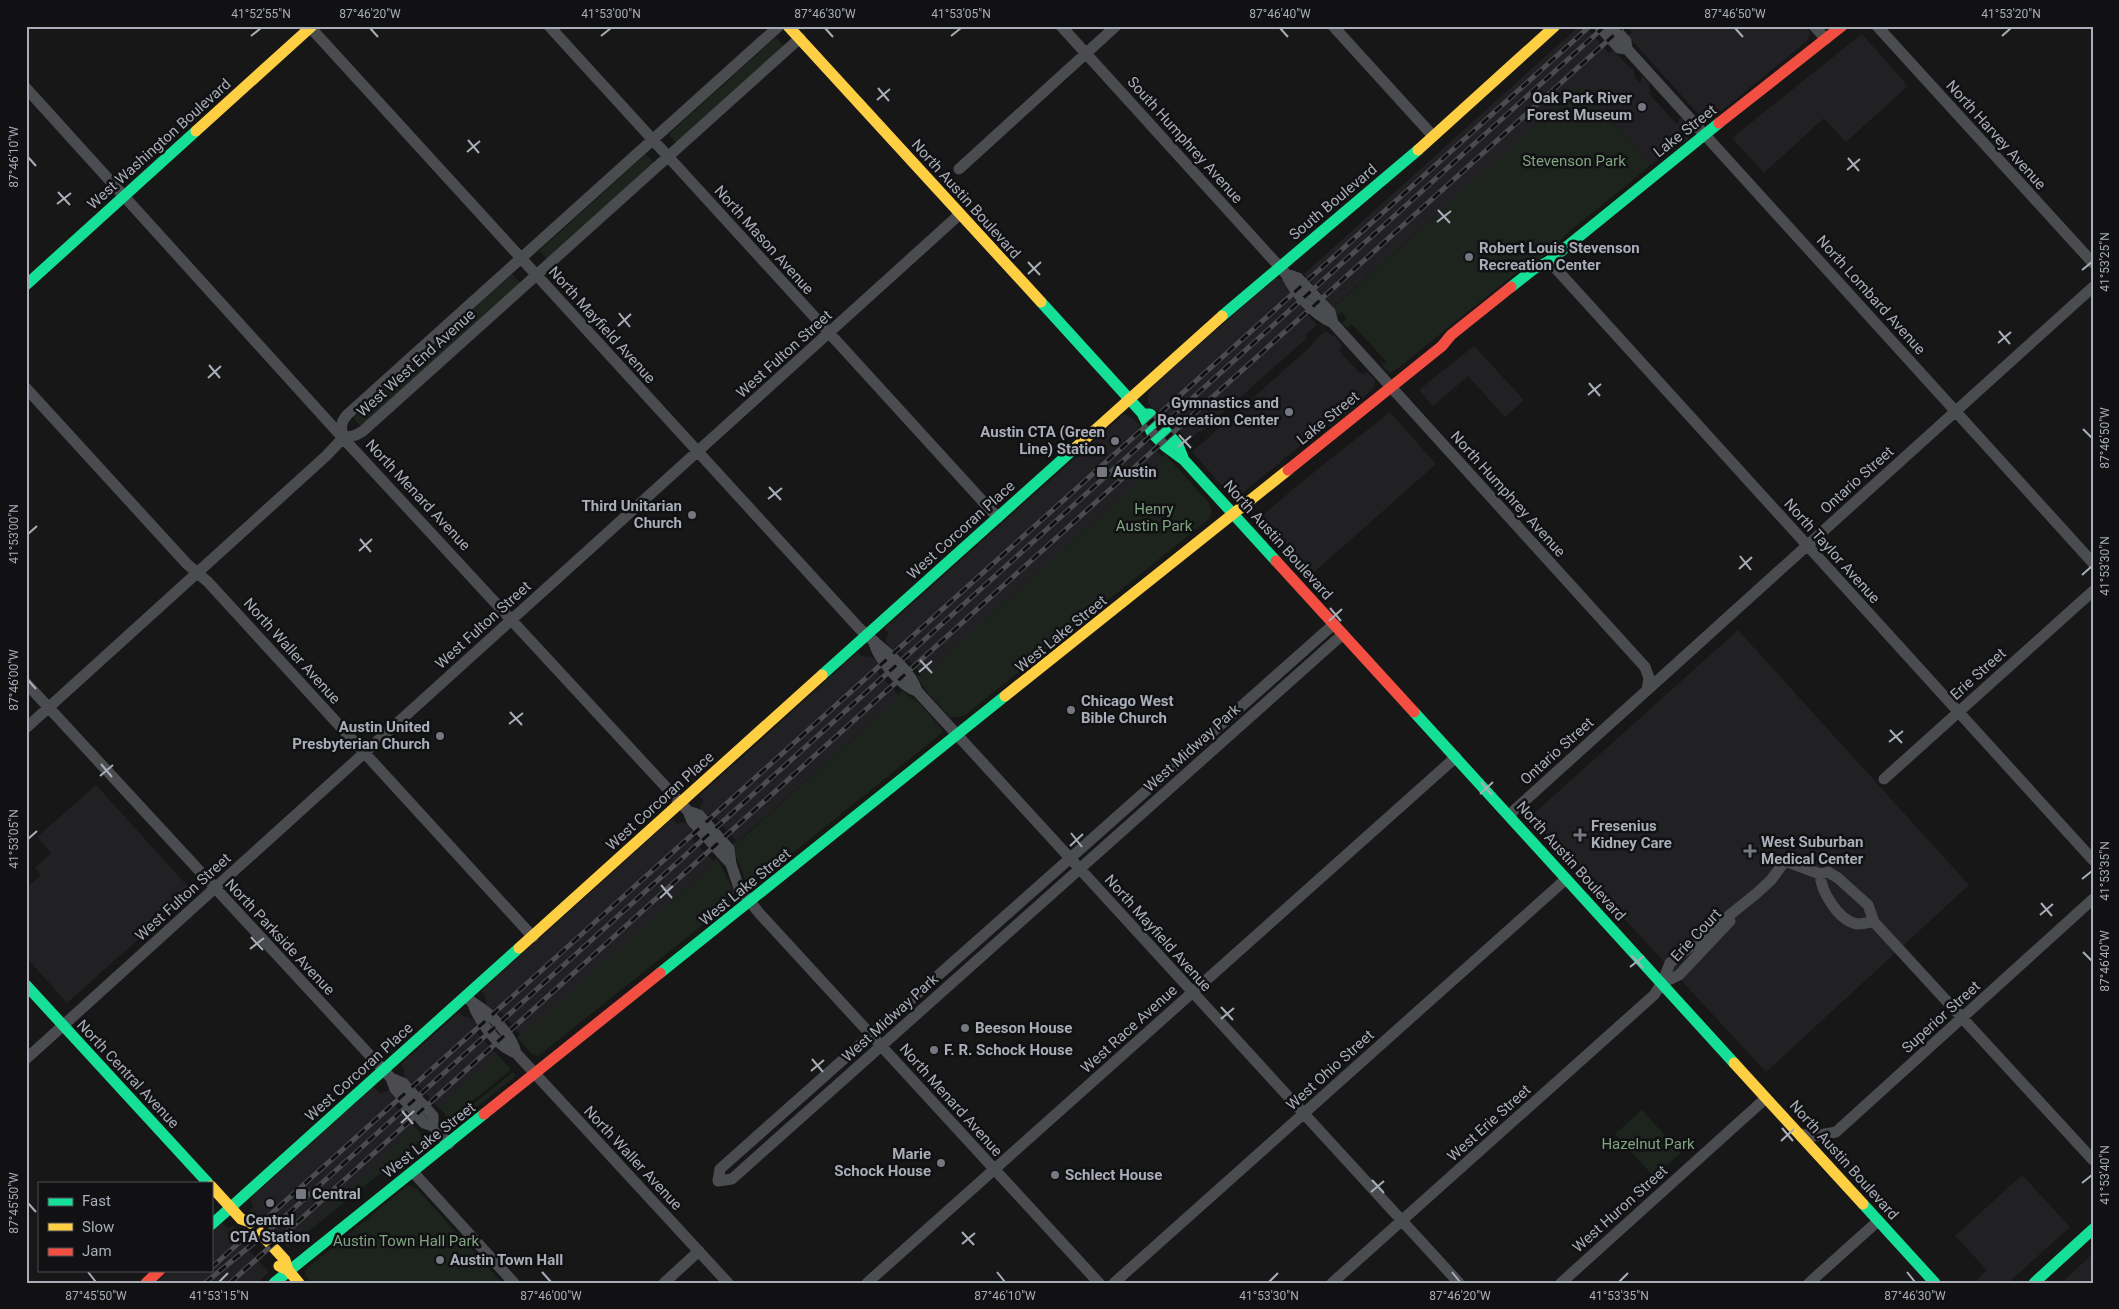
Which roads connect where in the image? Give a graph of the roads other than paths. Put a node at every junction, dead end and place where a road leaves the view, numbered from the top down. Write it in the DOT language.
graph roads {
  1 [pos="549,26"];
  2 [pos="779,26"];
  3 [pos="788,26"];
  4 [pos="1061,26"];
  5 [pos="1116,26"];
  6 [pos="1333,26"];
  7 [pos="1555,26"];
  8 [pos="1599,26"];
  9 [pos="1612,26"];
  10 [pos="1814,26"];
  11 [pos="1842,26"];
  12 [pos="1877,26"];
  13 [pos="310,27"];
  14 [pos="800,38"];
  15 [pos="1826,39"];
  16 [pos="1627,49"];
  17 [pos="1086,54"];
  18 [pos="26,88"];
  19 [pos="1706,134"];
  20 [pos="1433,136"];
  21 [pos="652,140"];
  22 [pos="668,157"];
  23 [pos="959,169"];
  24 [pos="124,196"];
  25 [pos="960,214"];
  26 [pos="521,258"];
  27 [pos="1549,261"];
  28 [pos="2093,263"];
  29 [pos="1283,270"];
  30 [pos="536,275"];
  31 [pos="26,284"];
  32 [pos="2093,287"];
  33 [pos="829,333"];
  34 [pos="1391,387"];
  35 [pos="26,388"];
  36 [pos="1129,399"];
  37 [pos="1956,411"];
  38 [pos="343,438"];
  39 [pos="698,452"];
  40 [pos="1234,514"];
  41 [pos="998,518"];
  42 [pos="1807,546"];
  43 [pos="2093,563"];
  44 [pos="196,572"];
  45 [pos="2093,591"];
  46 [pos="512,619"];
  47 [pos="1334,624"];
  48 [pos="1343,634"];
  49 [pos="870,639"];
  50 [pos="26,683"];
  51 [pos="1647,690"];
  52 [pos="49,707"];
  53 [pos="1958,712"];
  54 [pos="26,728"];
  55 [pos="958,735"];
  56 [pos="364,753"];
  57 [pos="1456,757"];
  58 [pos="1884,779"];
  59 [pos="684,807"];
  60 [pos="1509,815"];
  61 [pos="1070,858"];
  62 [pos="2093,860"];
  63 [pos="1080,869"];
  64 [pos="1820,874"];
  65 [pos="1566,879"];
  66 [pos="215,888"];
  67 [pos="2093,899"];
  68 [pos="750,902"];
  69 [pos="1874,922"];
  70 [pos="533,937"];
  71 [pos="1662,983"];
  72 [pos="26,985"];
  73 [pos="1192,993"];
  74 [pos="469,1001"];
  75 [pos="1962,1018"];
  76 [pos="64,1025"];
  77 [pos="871,1034"];
  78 [pos="882,1046"];
  79 [pos="26,1059"];
  80 [pos="387,1074"];
  81 [pos="536,1074"];
  82 [pos="1766,1098"];
  83 [pos="1304,1114"];
  84 [pos="770,1124"];
  85 [pos="1800,1134"];
  86 [pos="780,1137"];
  87 [pos="449,1144"];
  88 [pos="2093,1160"];
  89 [pos="995,1169"];
  90 [pos="413,1172"];
  91 [pos="207,1182"];
  92 [pos="212,1187"];
  93 [pos="231,1208"];
  94 [pos="1878,1220"];
  95 [pos="1402,1221"];
  96 [pos="212,1224"];
  97 [pos="2093,1229"];
  98 [pos="699,1251"];
  99 [pos="288,1270"];
  100 [pos="158,1272"];
  101 [pos="146,1283"];
  102 [pos="274,1283"];
  103 [pos="299,1283"];
  104 [pos="514,1283"];
  105 [pos="664,1283"];
  106 [pos="728,1283"];
  107 [pos="867,1283"];
  108 [pos="1098,1283"];
  109 [pos="1114,1283"];
  110 [pos="1332,1283"];
  111 [pos="1459,1283"];
  112 [pos="1561,1283"];
  113 [pos="1808,1283"];
  114 [pos="1935,1283"];
  115 [pos="2034,1283"];
  1 -- 21 [label="street, North Mason Avenue"];
  2 -- 21 [label="street, West West End Avenue"];
  3 -- 14 [label="street, North Austin Boulevard"];
  4 -- 17 [label="street, South Humphrey Avenue"];
  5 -- 17 [label="street"];
  6 -- 20 [label="street"];
  7 -- 20 [label="street, South Boulevard"];
  8 -- 16 [label="street, North Lombard Avenue"];
  9 -- 16 [label="street, North Lombard Avenue"];
  10 -- 15 [label="street"];
  11 -- 15 [label="street, Lake Street"];
  12 -- 28 [label="street, North Harvey Avenue"];
  13 -- 24 [label="street, West Washington Boulevard"];
  13 -- 26 [label="street, North Mayfield Avenue"];
  14 -- 22 [label="street, West West End Avenue"];
  14 -- 25 [label="street, North Austin Boulevard"];
  15 -- 19 [label="street, Lake Street"];
  16 -- 19 [label="street, North Lombard Avenue"];
  17 -- 23 [label="street"];
  17 -- 29 [label="street, South Humphrey Avenue"];
  18 -- 24 [label="street, North Menard Avenue"];
  19 -- 27 [label="street, Lake Street"];
  19 -- 37 [label="street, North Lombard Avenue"];
  20 -- 29 [label="street, South Boulevard"];
  21 -- 22 [label="street, North Mason Avenue"];
  21 -- 26 [label="street, West West End Avenue"];
  22 -- 30 [label="street, West West End Avenue"];
  22 -- 33 [label="street, North Mason Avenue"];
  24 -- 31 [label="street, West Washington Boulevard"];
  24 -- 38 [label="street, North Menard Avenue"];
  25 -- 33 [label="street, West Fulton Street"];
  25 -- 36 [label="street, North Austin Boulevard"];
  26 -- 30 [label="street, North Mayfield Avenue"];
  26 -- 38 [label="street, West West End Avenue"];
  27 -- 34 [label="street, Lake Street"];
  27 -- 42 [label="street, North Taylor Avenue"];
  29 -- 34 [label="street, North Humphrey Avenue"];
  29 -- 36 [label="street, South Boulevard"];
  30 -- 38 [label="street, West West End Avenue"];
  30 -- 39 [label="street, North Mayfield Avenue"];
  32 -- 37 [label="street, Ontario Street"];
  33 -- 39 [label="street, West Fulton Street"];
  33 -- 41 [label="street, North Mason Avenue"];
  34 -- 40 [label="street, Lake Street"];
  34 -- 51 [label="street, North Humphrey Avenue"];
  35 -- 44 [label="street, North Waller Avenue"];
  36 -- 40 [label="street, North Austin Boulevard"];
  36 -- 41 [label="street, West Corcoran Place"];
  37 -- 42 [label="street, Ontario Street"];
  37 -- 43 [label="street, North Lombard Avenue"];
  38 -- 44 [label="street"];
  38 -- 46 [label="street, North Menard Avenue"];
  39 -- 46 [label="street, West Fulton Street"];
  39 -- 49 [label="street, North Mayfield Avenue"];
  40 -- 47 [label="street, North Austin Boulevard"];
  40 -- 55 [label="street, West Lake Street"];
  41 -- 49 [label="street, West Corcoran Place"];
  42 -- 51 [label="street, Ontario Street"];
  42 -- 53 [label="street, North Taylor Avenue"];
  44 -- 52 [label="street"];
  44 -- 56 [label="street, North Waller Avenue"];
  45 -- 53 [label="street, Erie Street"];
  46 -- 56 [label="street, West Fulton Street"];
  46 -- 59 [label="street, North Menard Avenue"];
  47 -- 48 [label="street, North Austin Boulevard"];
  47 -- 61 [label="street, West Midway Park"];
  48 -- 57 [label="street, North Austin Boulevard"];
  48 -- 63 [label="street, West Midway Park"];
  49 -- 55 [label="street, North Mayfield Avenue"];
  49 -- 59 [label="street, West Corcoran Place"];
  50 -- 52 [label="street, North Parkside Avenue"];
  51 -- 60 [label="street, Ontario Street"];
  52 -- 54 [label="street"];
  52 -- 66 [label="street, North Parkside Avenue"];
  53 -- 58 [label="street, Erie Street"];
  53 -- 62 [label="street, North Taylor Avenue"];
  55 -- 61 [label="street, North Mayfield Avenue"];
  55 -- 68 [label="street, West Lake Street"];
  56 -- 66 [label="street, West Fulton Street"];
  56 -- 70 [label="street, North Waller Avenue"];
  57 -- 60 [label="street, North Austin Boulevard"];
  57 -- 73 [label="street, West Race Avenue"];
  59 -- 68 [label="street, North Menard Avenue"];
  59 -- 70 [label="street, West Corcoran Place"];
  60 -- 65 [label="street, North Austin Boulevard"];
  61 -- 63 [label="street, North Mayfield Avenue"];
  61 -- 77 [label="street, West Midway Park"];
  63 -- 73 [label="street, North Mayfield Avenue"];
  63 -- 78 [label="street, West Midway Park"];
  64 -- 69 [label="street"];
  64 -- 69 [label="street"];
  64 -- 71 [label="street, Erie Court"];
  65 -- 71 [label="street, North Austin Boulevard"];
  65 -- 83 [label="street, West Ohio Street"];
  66 -- 76 [label="street, West Fulton Street"];
  66 -- 80 [label="street, North Parkside Avenue"];
  67 -- 75 [label="street, Superior Street"];
  68 -- 77 [label="street, North Menard Avenue"];
  68 -- 81 [label="street, West Lake Street"];
  69 -- 75 [label="street"];
  70 -- 74 [label="street, West Corcoran Place"];
  71 -- 82 [label="street, North Austin Boulevard"];
  71 -- 95 [label="street, West Erie Street"];
  72 -- 76 [label="street, North Central Avenue"];
  73 -- 83 [label="street, North Mayfield Avenue"];
  73 -- 89 [label="street, West Race Avenue"];
  74 -- 80 [label="street, West Corcoran Place"];
  74 -- 81 [label="street, North Waller Avenue"];
  75 -- 85 [label="street, Superior Street"];
  75 -- 88 [label="street"];
  76 -- 79 [label="street, West Fulton Street"];
  76 -- 91 [label="street, North Central Avenue"];
  77 -- 78 [label="street, North Menard Avenue"];
  77 -- 84 [label="street, West Midway Park"];
  78 -- 86 [label="street, West Midway Park"];
  78 -- 89 [label="street, North Menard Avenue"];
  80 -- 87 [label="street, North Parkside Avenue"];
  80 -- 93 [label="street, West Corcoran Place"];
  81 -- 87 [label="street, West Lake Street"];
  81 -- 98 [label="street, North Waller Avenue"];
  82 -- 85 [label="street, North Austin Boulevard"];
  82 -- 112 [label="street, West Huron Street"];
  83 -- 95 [label="street, North Mayfield Avenue"];
  83 -- 109 [label="street, West Ohio Street"];
  84 -- 86 [label="street"];
  84 -- 86 [label="street, West Midway Park"];
  85 -- 94 [label="street, North Austin Boulevard"];
  87 -- 90 [label="street, West Lake Street"];
  89 -- 107 [label="street, West Race Avenue"];
  89 -- 108 [label="street, North Menard Avenue"];
  90 -- 99 [label="street, West Lake Street"];
  90 -- 104 [label="street"];
  92 -- 93 [label="street"];
  93 -- 96 [label="street, West Corcoran Place"];
  93 -- 99 [label="street"];
  94 -- 113 [label="street"];
  94 -- 114 [label="street, North Austin Boulevard"];
  95 -- 110 [label="street, West Erie Street"];
  95 -- 111 [label="street, North Mayfield Avenue"];
  97 -- 115 [label="street"];
  98 -- 105 [label="street"];
  98 -- 106 [label="street, North Waller Avenue"];
  99 -- 102 [label="street, West Lake Street"];
  99 -- 103 [label="street"];
  100 -- 101 [label="street"];
}
